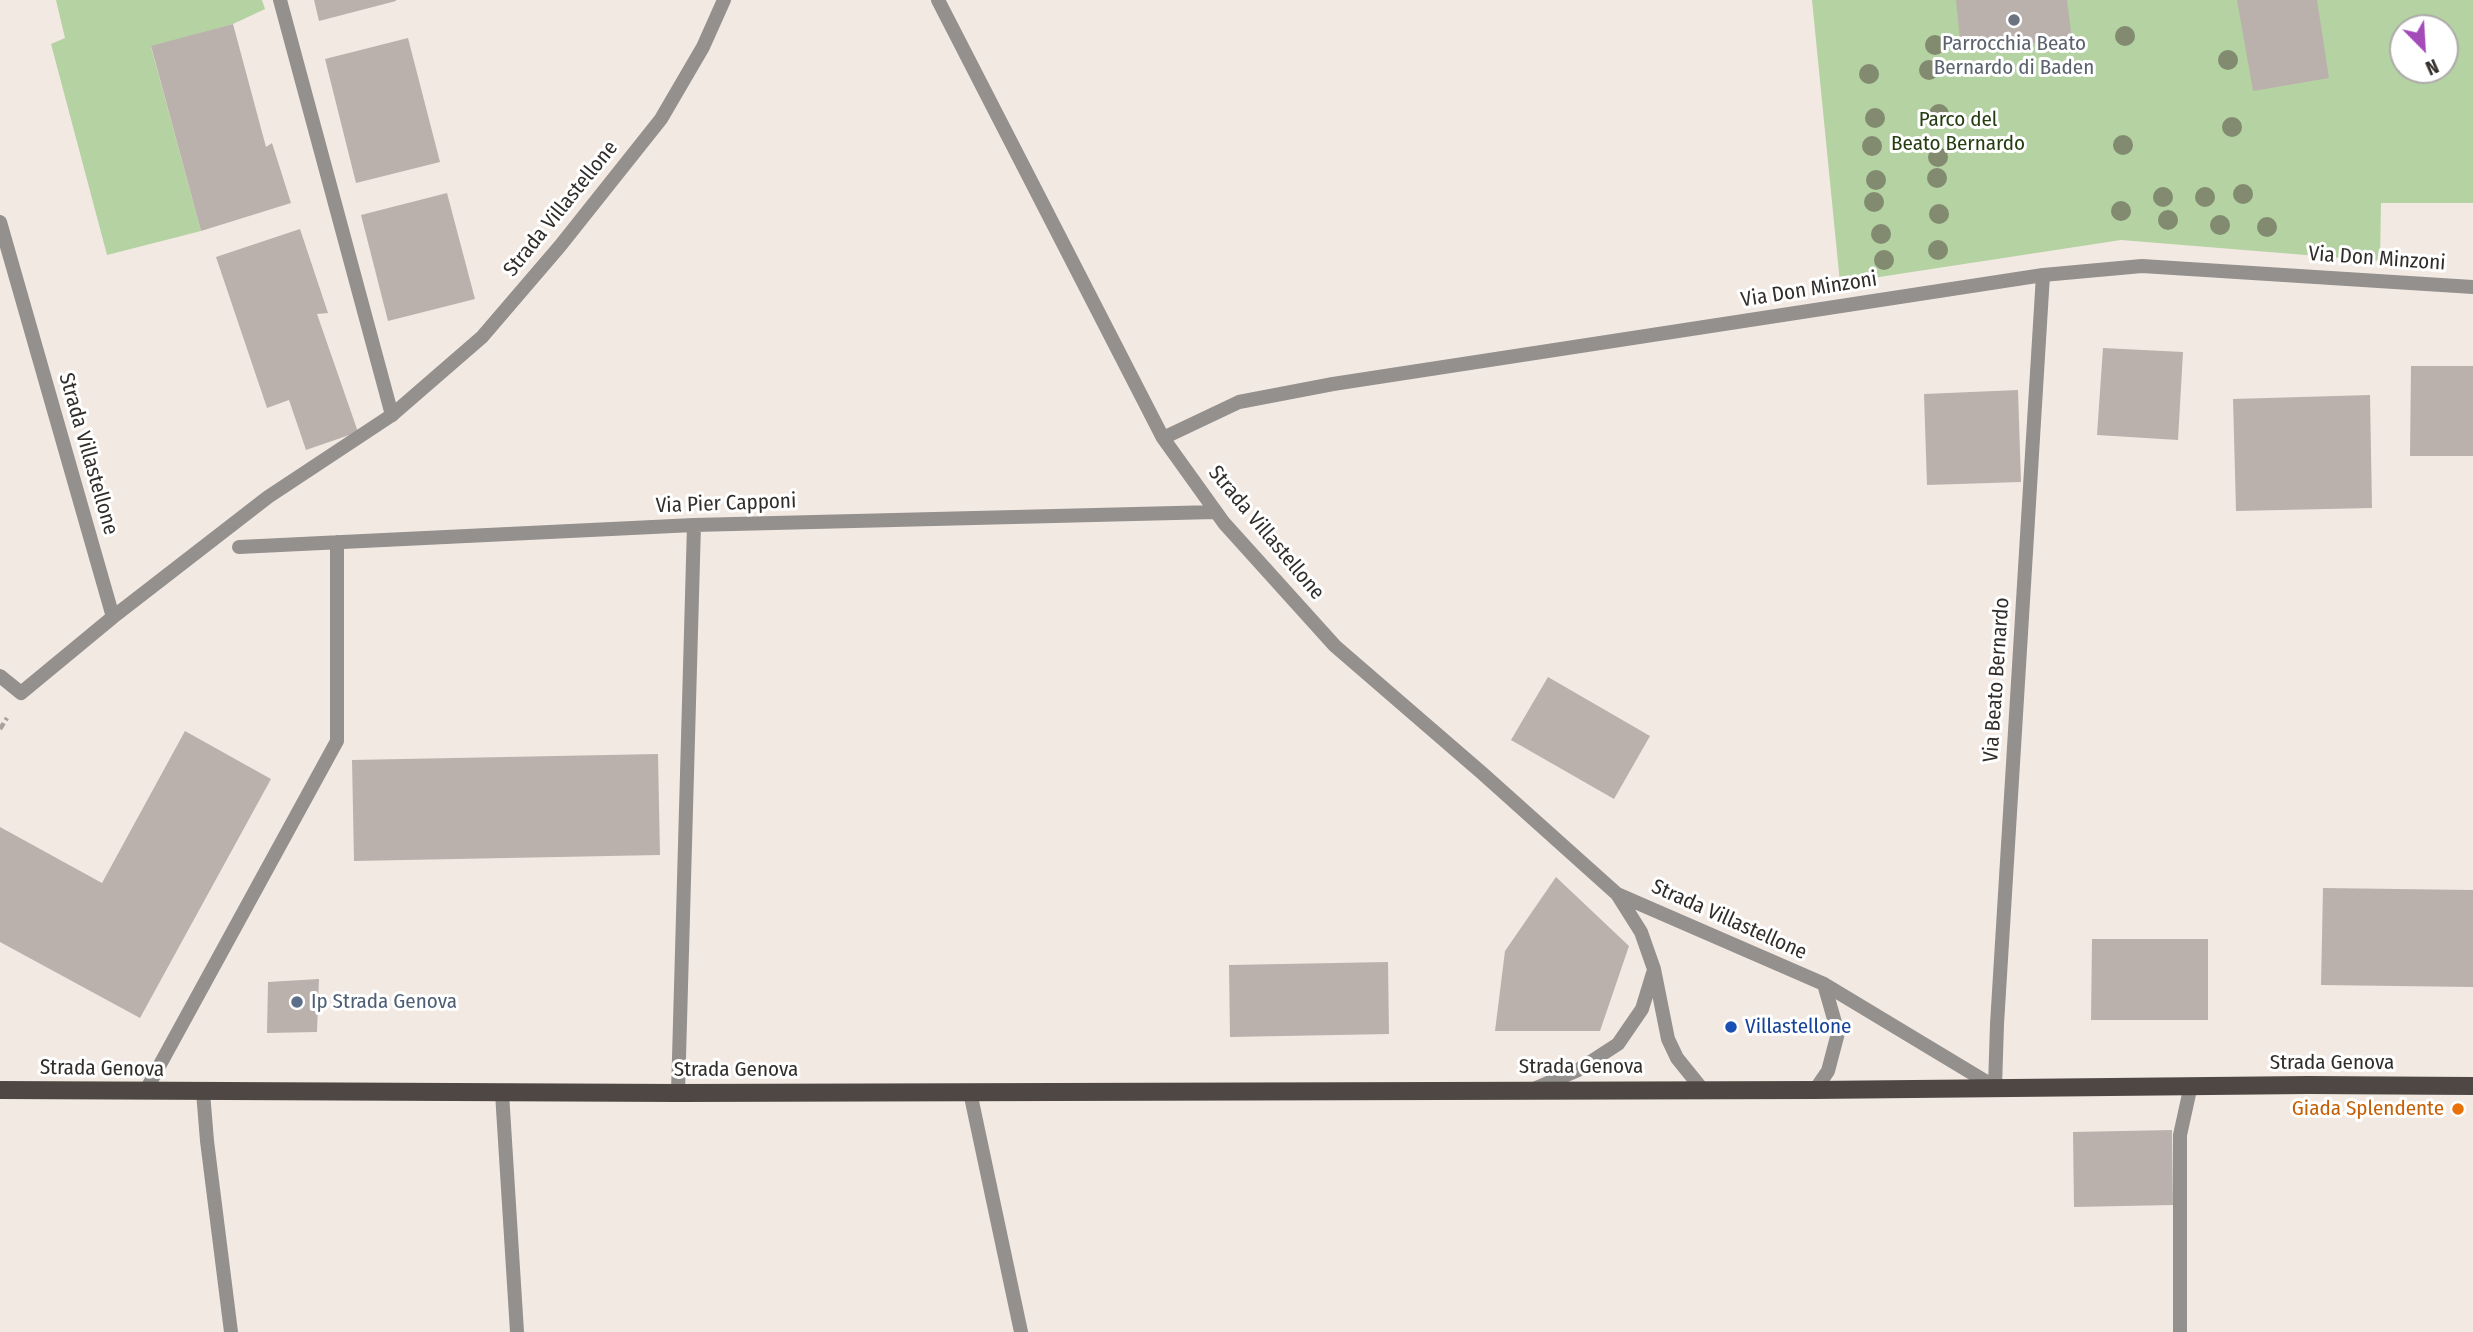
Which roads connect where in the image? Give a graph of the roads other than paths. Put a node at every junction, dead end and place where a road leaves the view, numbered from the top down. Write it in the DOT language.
graph roads {
  1 [pos="280,0"];
  2 [pos="724,0"];
  3 [pos="938,0"];
  4 [pos="0,222"];
  5 [pos="2043,275"];
  6 [pos="2473,287"];
  7 [pos="392,415"];
  8 [pos="1163,438"];
  9 [pos="1215,512"];
  10 [pos="694,525"];
  11 [pos="337,542"];
  12 [pos="239,547"];
  13 [pos="113,617"];
  14 [pos="0,676"];
  15 [pos="1616,894"];
  16 [pos="1654,968"];
  17 [pos="1824,984"];
  18 [pos="2191,1085"];
  19 [pos="2473,1086"];
  20 [pos="1995,1087"];
  21 [pos="1702,1089"];
  22 [pos="0,1090"];
  23 [pos="1815,1090"];
  24 [pos="1529,1091"];
  25 [pos="145,1092"];
  26 [pos="970,1092"];
  27 [pos="203,1093"];
  28 [pos="502,1093"];
  29 [pos="678,1093"];
  30 [pos="231,1332"];
  31 [pos="517,1332"];
  32 [pos="1021,1332"];
  33 [pos="2180,1332"];
  1 -- 7 [label="street"];
  2 -- 7 [label="street, Strada Villastellone"];
  3 -- 8 [label="street, Strada Villastellone"];
  4 -- 13 [label="street, Strada Villastellone"];
  5 -- 6 [label="street, Via Don Minzoni"];
  5 -- 8 [label="street, Via Don Minzoni"];
  5 -- 20 [label="street, Via Beato Bernardo"];
  7 -- 13 [label="street, Strada Villastellone"];
  8 -- 9 [label="street, Strada Villastellone"];
  9 -- 10 [label="street, Via Pier Capponi"];
  9 -- 15 [label="street, Strada Villastellone"];
  10 -- 11 [label="street, Via Pier Capponi"];
  10 -- 29 [label="street"];
  11 -- 12 [label="street, Via Pier Capponi"];
  11 -- 25 [label="street"];
  13 -- 14 [label="street, Strada Villastellone"];
  15 -- 16 [label="street, Strada Villastellone"];
  15 -- 17 [label="street, Strada Villastellone"];
  16 -- 21 [label="street, Strada Villastellone"];
  16 -- 24 [label="street"];
  17 -- 20 [label="street, Strada Villastellone"];
  17 -- 23 [label="street, Strada Villastellone"];
  18 -- 19 [label="main road, Strada Genova"];
  18 -- 20 [label="main road, Strada Genova"];
  18 -- 33 [label="street"];
  20 -- 23 [label="main road, Strada Genova"];
  21 -- 23 [label="main road, Strada Genova"];
  21 -- 24 [label="main road, Strada Genova"];
  22 -- 25 [label="main road, Strada Genova"];
  24 -- 26 [label="main road, Strada Genova"];
  25 -- 27 [label="main road, Strada Genova"];
  26 -- 29 [label="main road, Strada Genova"];
  26 -- 32 [label="street"];
  27 -- 28 [label="main road, Strada Genova"];
  27 -- 30 [label="street"];
  28 -- 29 [label="main road, Strada Genova"];
  28 -- 31 [label="street"];
}
